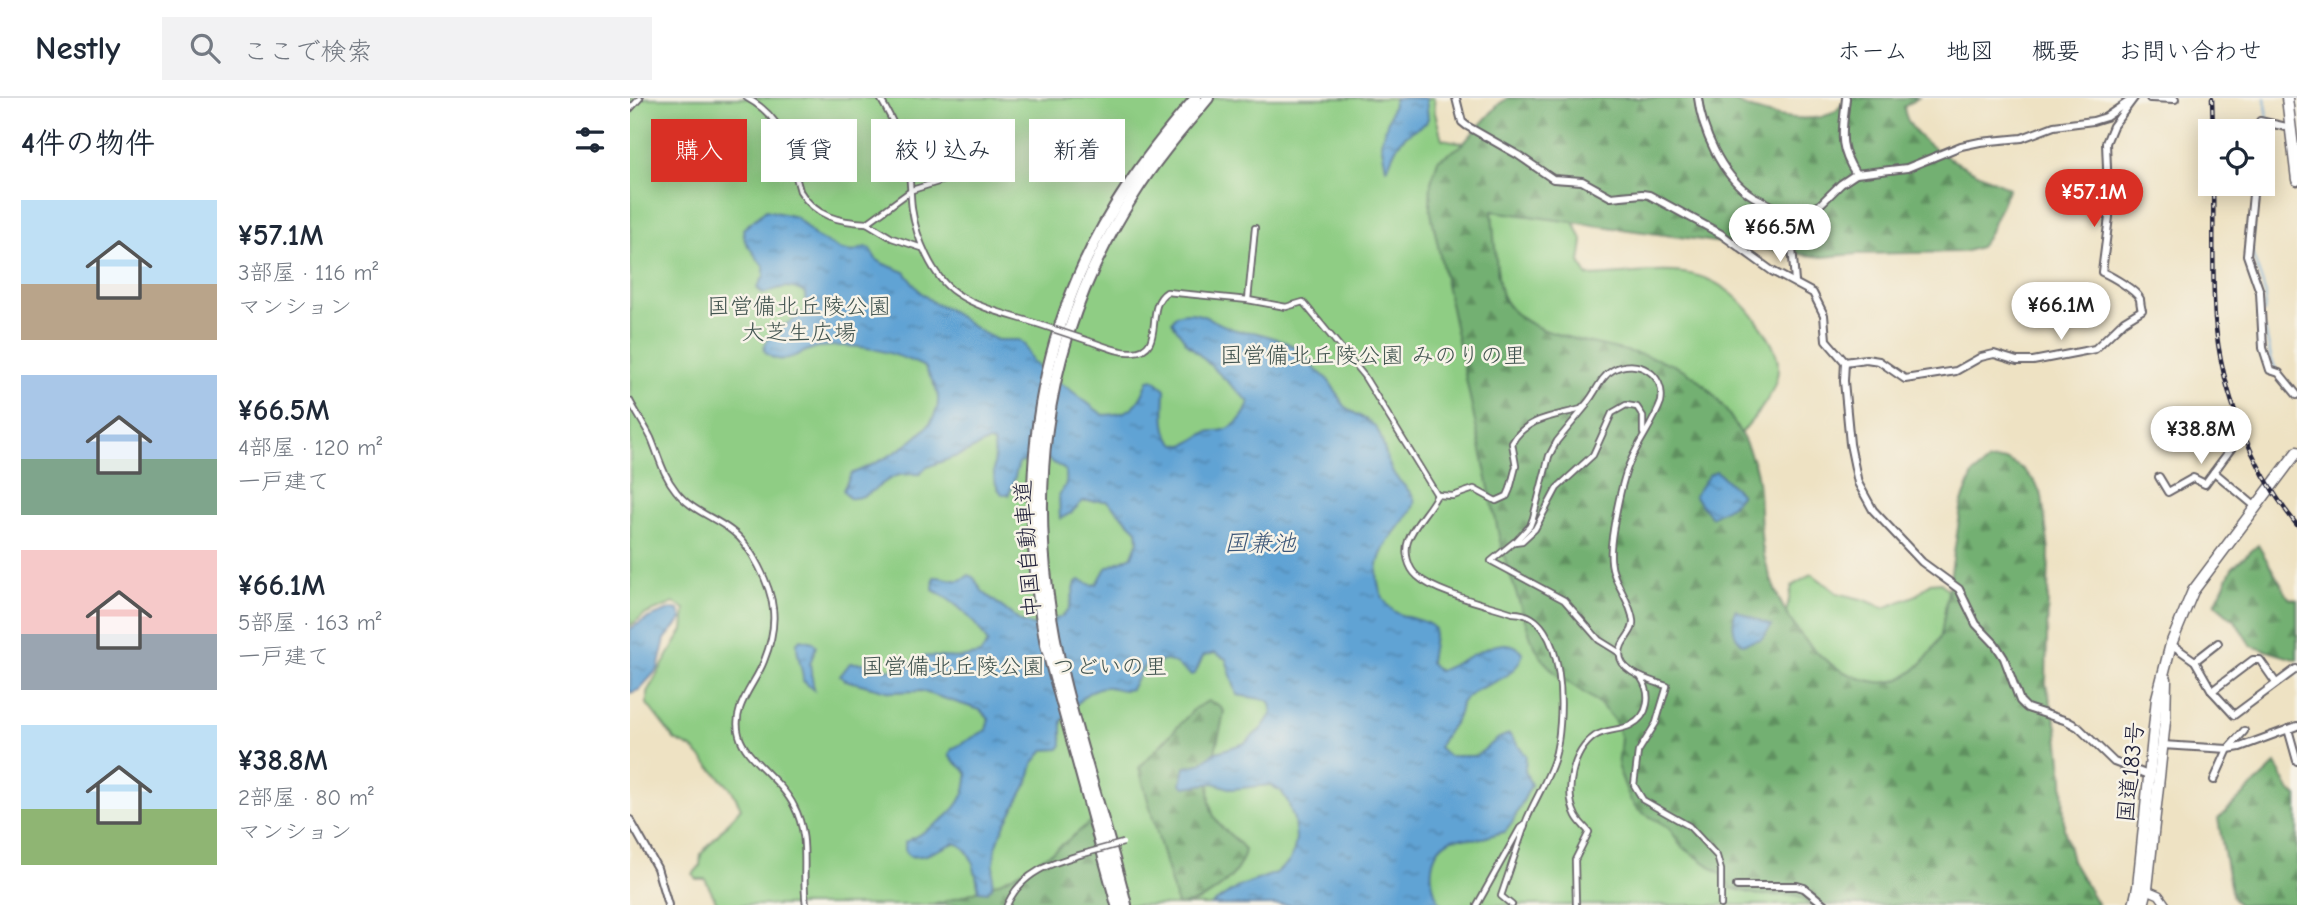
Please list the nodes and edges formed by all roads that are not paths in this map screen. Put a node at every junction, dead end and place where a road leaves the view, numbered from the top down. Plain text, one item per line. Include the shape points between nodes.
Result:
1 (640, 98) edge
2 (747, 98) edge
3 (880, 98) edge
4 (1196, 98) edge
5 (1208, 98) edge
6 (1456, 98) edge
7 (1699, 98) edge
8 (1846, 98) edge
9 (2134, 98) edge
10 (2150, 98) edge
11 (2287, 98) edge
12 (2175, 99) edge
13 (630, 109) edge
14 (2275, 124) edge
15 (2294, 128) edge
16 (1856, 174) junction
17 (2297, 180) edge
18 (937, 182) edge
19 (912, 190) junction
20 (2253, 196) edge
21 (867, 223) junction
22 (1255, 228) dead end
23 (1789, 235) junction
24 (923, 248) junction
25 (1796, 282) junction
26 (1248, 300) junction
27 (1845, 362) junction
28 (1053, 368) junction
29 (2297, 395) edge
30 (630, 401) edge
31 (1586, 405) junction
32 (1643, 434) junction
33 (2233, 446) dead end
34 (2297, 452) edge
35 (2214, 472) junction
36 (2159, 477) dead end
37 (1437, 495) junction
38 (2256, 507) junction
39 (1514, 542) junction
40 (2218, 643) dead end
41 (2171, 644) junction
42 (1620, 653) junction
43 (2195, 661) junction
44 (2296, 669) edge
45 (1641, 678) junction
46 (2276, 683) junction
47 (2212, 691) junction
48 (1069, 715) junction
49 (2297, 726) edge
50 (2288, 729) junction
51 (2244, 731) dead end
52 (2162, 745) junction
53 (2228, 749) junction
54 (2297, 761) edge
55 (2154, 776) junction
56 (2214, 780) dead end
57 (630, 820) edge
58 (1525, 824) junction
59 (1123, 843) dead end
60 (1737, 887) dead end
61 (2143, 888) junction
62 (668, 905) edge
63 (806, 905) edge
64 (1007, 905) edge
65 (1117, 905) edge
66 (1126, 905) edge
67 (1477, 905) edge
68 (1512, 905) edge
69 (1576, 905) edge
70 (1721, 905) edge
71 (1825, 905) edge
72 (2134, 905) edge
73 (2143, 905) edge
74 (2166, 905) edge

1 - 13 street
2 - 21 street via 769,113 785,135 804,199 834,220
3 - 19 street via 901,138
4 - 28 highway, 中国自動車道 via 1147,158 1108,217 1077,282
5 - 28 highway, 中国自動車道 via 1118,220
6 - 25 street via 1462,122 1544,175 1582,181 1611,197 1642,194 1660,200
7 - 23 street via 1718,158 1749,194 1776,208
8 - 16 street via 1842,141
9 - 16 street via 2092,121 2054,126 2022,138 1961,146 1907,168
9 - 27 street via 2106,143 2109,217 2102,272 2135,292 2141,310 2095,349 2032,361 1994,354 1956,371 1905,379 1879,361
10 - 12 street
11 - 15 highway
14 - 15 street
15 - 17 highway
16 - 23 street
18 - 19 street
19 - 21 street
19 - 24 street via 912,209
20 - 29 street via 2247,255 2260,292 2263,348 2270,370 2279,373
21 - 24 street via 892,238
22 - 26 street
23 - 25 street
24 - 26 street, bridge via 944,284 958,295 1126,352 1144,348 1154,336 1154,308 1167,292
25 - 27 street via 1816,297 1824,315 1826,340
26 - 37 street via 1286,307 1303,302 1364,376
27 - 55 street via 1846,413 1858,483 1873,510 1922,562 1959,589 1976,624 2004,658 2027,708 2067,721 2114,762
28 - 48 highway, 中国自動車道 via 1036,433 1032,535
30 - 63 street via 673,488 691,506 734,532 769,592 773,622 769,648 740,707 737,724 745,749 781,786 799,815 806,849
31 - 32 street via 1609,372 1627,365 1644,368 1657,381 1662,398
31 - 37 street via 1544,418 1516,436 1511,447 1516,466 1503,499 1496,501 1474,489 1453,496
31 - 39 street via 1549,456 1534,518
32 - 39 street via 1644,420 1637,407 1626,405 1615,411 1593,455 1557,488 1535,529
32 - 42 street via 1626,471 1611,549 1613,572 1633,624
33 - 35 street
34 - 38 highway, 国道183号
35 - 36 street via 2205,484 2193,478 2168,492
35 - 38 street
37 - 58 street via 1408,541 1412,571 1441,589 1530,618 1545,630 1557,658 1557,748
38 - 41 highway, 国道183号 via 2193,591
39 - 42 street via 1492,561 1564,600 1595,636
40 - 43 street
41 - 43 street
41 - 52 highway, 国道183号
41 - 55 highway, 国道183号 via 2157,698
42 - 45 street via 1625,665
43 - 47 street
44 - 46 street
45 - 69 street via 1647,688 1642,716 1590,740 1573,773 1572,805 1590,832 1575,860
45 - 70 street via 1667,686 1656,723 1636,757 1636,790 1650,806 1689,826 1717,856
46 - 47 street via 2234,715
46 - 47 street via 2260,660 2253,660
48 - 65 highway, 中国自動車道
48 - 66 highway, 中国自動車道
49 - 50 street
50 - 53 street
50 - 54 street
51 - 53 street
52 - 53 street
52 - 55 highway, 国道183号
53 - 56 street
55 - 61 highway, 国道183号
57 - 62 street via 657,868
58 - 67 street
58 - 68 street via 1501,896
59 - 64 street, bridge via 1030,874
60 - 71 street via 1797,886
61 - 72 highway, 国道183号
61 - 73 highway, 国道183号
61 - 74 street via 2159,895

